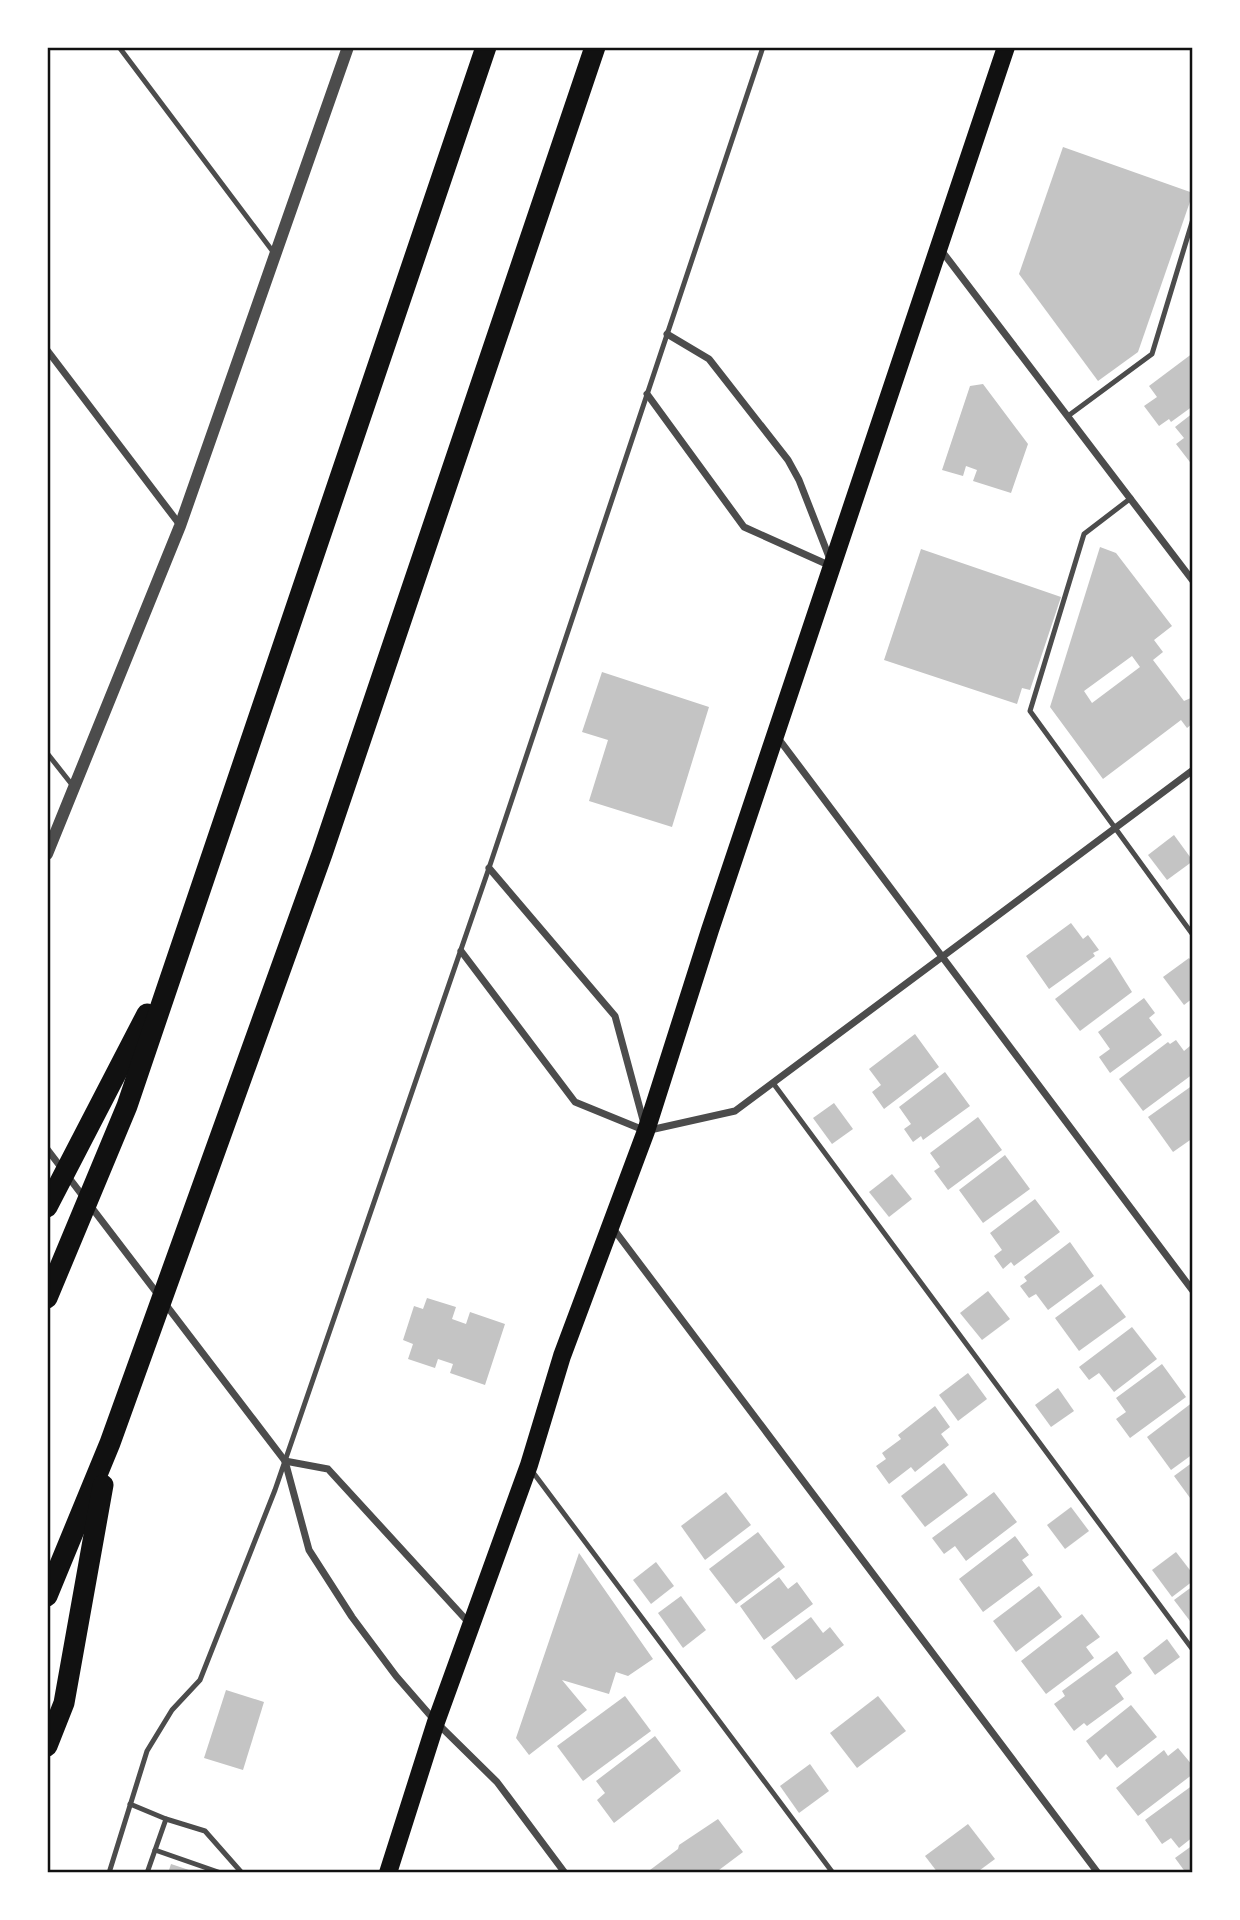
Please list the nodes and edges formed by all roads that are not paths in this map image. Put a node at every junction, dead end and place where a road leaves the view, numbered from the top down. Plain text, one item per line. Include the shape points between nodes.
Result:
1 (119, 47) edge
2 (348, 47) edge
3 (486, 47) edge
4 (595, 47) edge
5 (763, 47) edge
6 (1006, 47) edge
7 (1193, 219) edge
8 (939, 248) junction
9 (274, 253) junction
10 (667, 334) junction
11 (47, 351) edge
12 (647, 394) junction
13 (1068, 416) junction
14 (1131, 498) junction
15 (180, 526) junction
16 (833, 567) junction
17 (1193, 581) edge
18 (776, 734) junction
19 (47, 753) edge
20 (1193, 770) edge
21 (75, 788) junction
22 (1114, 829) junction
23 (47, 854) edge
24 (489, 868) junction
25 (1193, 935) edge
26 (461, 951) junction
27 (176, 956) junction
28 (942, 957) junction
29 (773, 1083) junction
30 (646, 1131) junction
31 (47, 1149) edge
32 (47, 1207) edge
33 (611, 1224) junction
34 (1193, 1291) edge
35 (47, 1298) edge
36 (110, 1443) junction
37 (285, 1461) junction
38 (528, 1465) junction
39 (47, 1596) edge
40 (471, 1624) junction
41 (1193, 1650) edge
42 (436, 1722) junction
43 (47, 1746) edge
44 (131, 1804) junction
45 (166, 1818) junction
46 (155, 1850) junction
47 (109, 1873) edge
48 (147, 1873) edge
49 (222, 1873) edge
50 (242, 1873) edge
51 (388, 1873) edge
52 (565, 1873) edge
53 (833, 1873) edge
54 (1098, 1873) edge

1 - 9 lane
2 - 9 street
3 - 27 highway
4 - 36 highway via 321,855
5 - 10 lane
6 - 8 main road
7 - 13 lane via 1152,354
8 - 13 street
8 - 16 main road
9 - 15 street
10 - 12 lane
10 - 16 street via 709,359 788,460
11 - 15 street
12 - 16 street via 744,527
12 - 24 lane
13 - 14 street
14 - 17 street
14 - 22 lane via 1084,534 1030,712
15 - 21 street
16 - 18 main road
18 - 28 street
18 - 30 main road
19 - 21 lane
20 - 22 street
21 - 23 street
22 - 25 lane
22 - 28 street
24 - 26 lane
24 - 30 street via 615,1016
26 - 30 street via 575,1102
26 - 37 lane
27 - 32 highway
27 - 35 highway via 127,1106
28 - 29 street
28 - 34 street
29 - 30 street via 735,1111
29 - 41 lane
30 - 33 main road
31 - 37 street
33 - 38 main road
33 - 54 street
36 - 39 highway
36 - 43 highway via 64,1703
37 - 40 street via 328,1469
37 - 42 street via 309,1549 352,1617
37 - 44 lane via 200,1680 172,1710 147,1751
38 - 40 main road
38 - 53 lane
40 - 42 main road
42 - 51 main road
42 - 52 street via 498,1782
44 - 45 lane
44 - 47 lane
45 - 46 lane
45 - 50 lane via 205,1831
46 - 48 lane
46 - 49 lane

